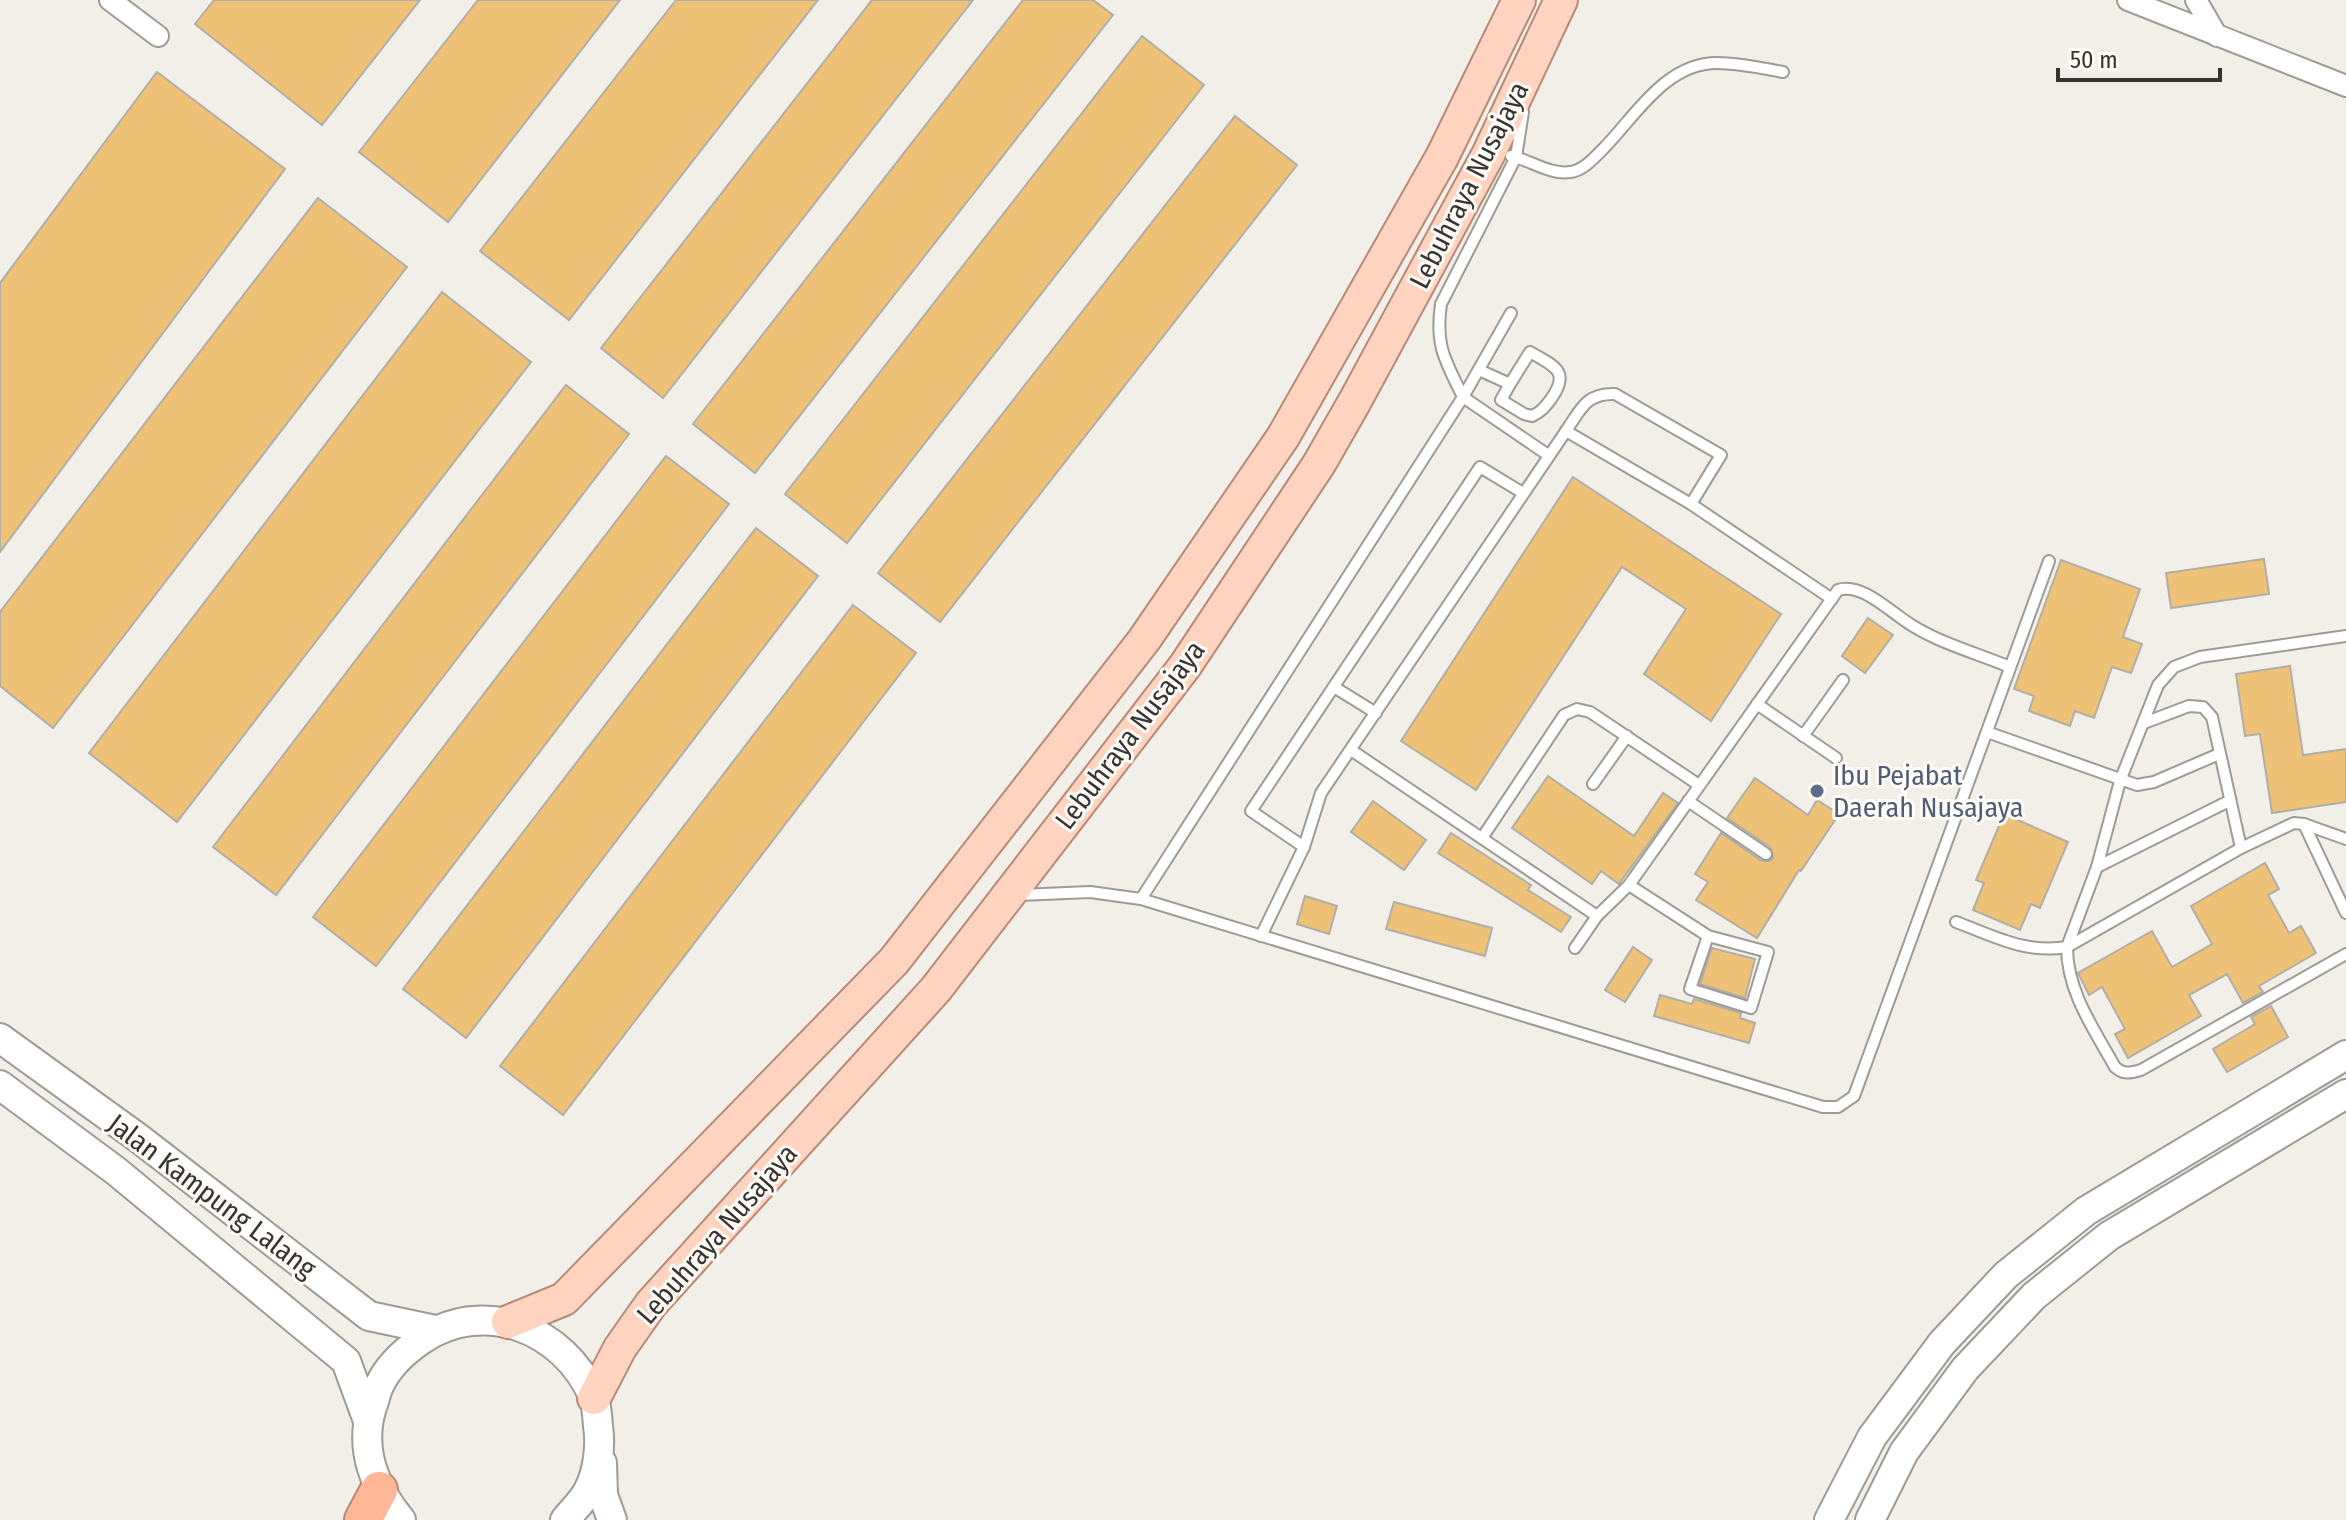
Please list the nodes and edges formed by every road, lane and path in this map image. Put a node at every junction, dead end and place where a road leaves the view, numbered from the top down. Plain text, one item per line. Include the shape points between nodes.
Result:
1 (110, 0) edge
2 (1519, 0) edge
3 (1561, 0) edge
4 (2196, 0) edge
5 (2139, 2) edge
6 (158, 36) dead end
7 (2217, 36) junction
8 (1783, 72) dead end
9 (2346, 86) edge
10 (1502, 155) junction
11 (1511, 313) dead end
12 (1479, 370) junction
13 (1510, 384) junction
14 (1463, 397) junction
15 (1566, 431) junction
16 (1548, 455) junction
17 (1523, 493) junction
18 (1691, 504) junction
19 (2049, 561) dead end
20 (1832, 599) junction
21 (2346, 636) edge
22 (2010, 667) junction
23 (1843, 680) dead end
24 (1334, 687) junction
25 (1757, 704) junction
26 (1376, 713) junction
27 (2144, 723) junction
28 (1987, 732) junction
29 (1627, 736) junction
30 (1803, 736) junction
31 (1351, 750) junction
32 (2219, 754) junction
33 (1836, 758) dead end
34 (2120, 781) junction
35 (1593, 784) dead end
36 (1699, 785) junction
37 (1688, 801) junction
38 (2229, 801) junction
39 (2304, 824) junction
40 (1482, 838) junction
41 (2346, 839) edge
42 (1304, 847) junction
43 (2241, 848) junction
44 (1766, 854) dead end
45 (2097, 867) junction
46 (1629, 885) junction
47 (1008, 895) junction
48 (1141, 899) junction
49 (2346, 913) edge
50 (1597, 916) junction
51 (1956, 922) dead end
52 (1261, 936) junction
53 (1708, 936) junction
54 (2067, 947) junction
55 (1575, 948) dead end
56 (2346, 954) edge
57 (0, 1038) edge
58 (2346, 1055) edge
59 (0, 1085) edge
60 (2346, 1094) edge
61 (508, 1322) junction
62 (435, 1330) junction
63 (594, 1398) junction
64 (368, 1421) junction
65 (601, 1446) junction
66 (371, 1505) edge
67 (401, 1520) edge
68 (565, 1520) edge
69 (612, 1520) edge
70 (1829, 1520) edge
71 (1870, 1520) edge

1 - 6 street
2 - 61 main road, Lebuhraya Nusajaya via 1442,157 1283,437 1144,640 894,961 564,1299
3 - 10 main road, Lebuhraya Nusajaya via 1529,70
4 - 7 street
5 - 7 street
7 - 9 street
8 - 10 lane via 1714,62 1690,67 1663,82 1589,163 1570,172
10 - 14 lane via 1441,304 1441,350
10 - 47 main road, Lebuhraya Nusajaya via 1319,464 1185,666
11 - 12 lane
12 - 13 lane
12 - 14 lane
13 - 13 lane via 1501,400 1532,416 1543,409 1561,379 1552,365 1530,352
14 - 16 lane
14 - 48 lane
15 - 16 lane
15 - 18 lane
15 - 18 lane via 1587,401 1600,393 1615,394 1721,455
16 - 17 lane
17 - 24 lane via 1480,467
17 - 26 lane
18 - 20 lane
19 - 22 lane
20 - 22 lane via 1848,587 1859,591 1916,628
20 - 25 lane
21 - 27 lane via 2200,657 2174,667 2158,685
22 - 28 lane
23 - 30 lane
24 - 26 lane
24 - 42 lane via 1251,811
25 - 30 lane
25 - 36 lane
26 - 31 lane
27 - 32 lane via 2189,706 2203,707 2212,717
27 - 34 lane
28 - 34 lane
28 - 52 lane via 1854,1096 1838,1107 1823,1107
29 - 35 lane
29 - 36 lane
29 - 40 lane via 1590,712 1577,709 1564,715
30 - 33 lane
31 - 40 lane
31 - 42 lane via 1321,793
32 - 34 lane via 2154,782
32 - 38 lane
34 - 45 lane
36 - 37 lane
37 - 44 lane
37 - 46 lane
38 - 43 lane
38 - 45 lane
39 - 41 lane
39 - 43 lane via 2294,823
39 - 49 lane
40 - 50 lane
42 - 52 lane
43 - 54 lane
45 - 54 lane
46 - 50 lane
46 - 53 lane
47 - 48 lane via 1090,892
47 - 63 main road, Lebuhraya Nusajaya via 936,989 651,1304
48 - 52 lane
50 - 55 lane
51 - 54 lane via 2027,949
53 - 53 lane via 1690,989 1751,1008 1768,952
54 - 56 lane via 2073,990 2115,1067 2128,1073
57 - 62 main road, Jalan Kampung Lalang via 369,1316
58 - 70 main road via 2086,1211 2006,1275 1942,1343 1872,1437
59 - 64 main road, Jalan Kampung Lalang via 116,1171 346,1361
60 - 71 main road via 2109,1236 2034,1296 1965,1369 1930,1416 1904,1452
61 - 62 main road via 471,1320
61 - 63 main road via 545,1337 575,1363
62 - 64 main road via 403,1352 380,1383
63 - 65 main road
64 - 66 main road
65 - 68 main road via 588,1491
65 - 69 main road via 603,1495
66 - 67 main road

